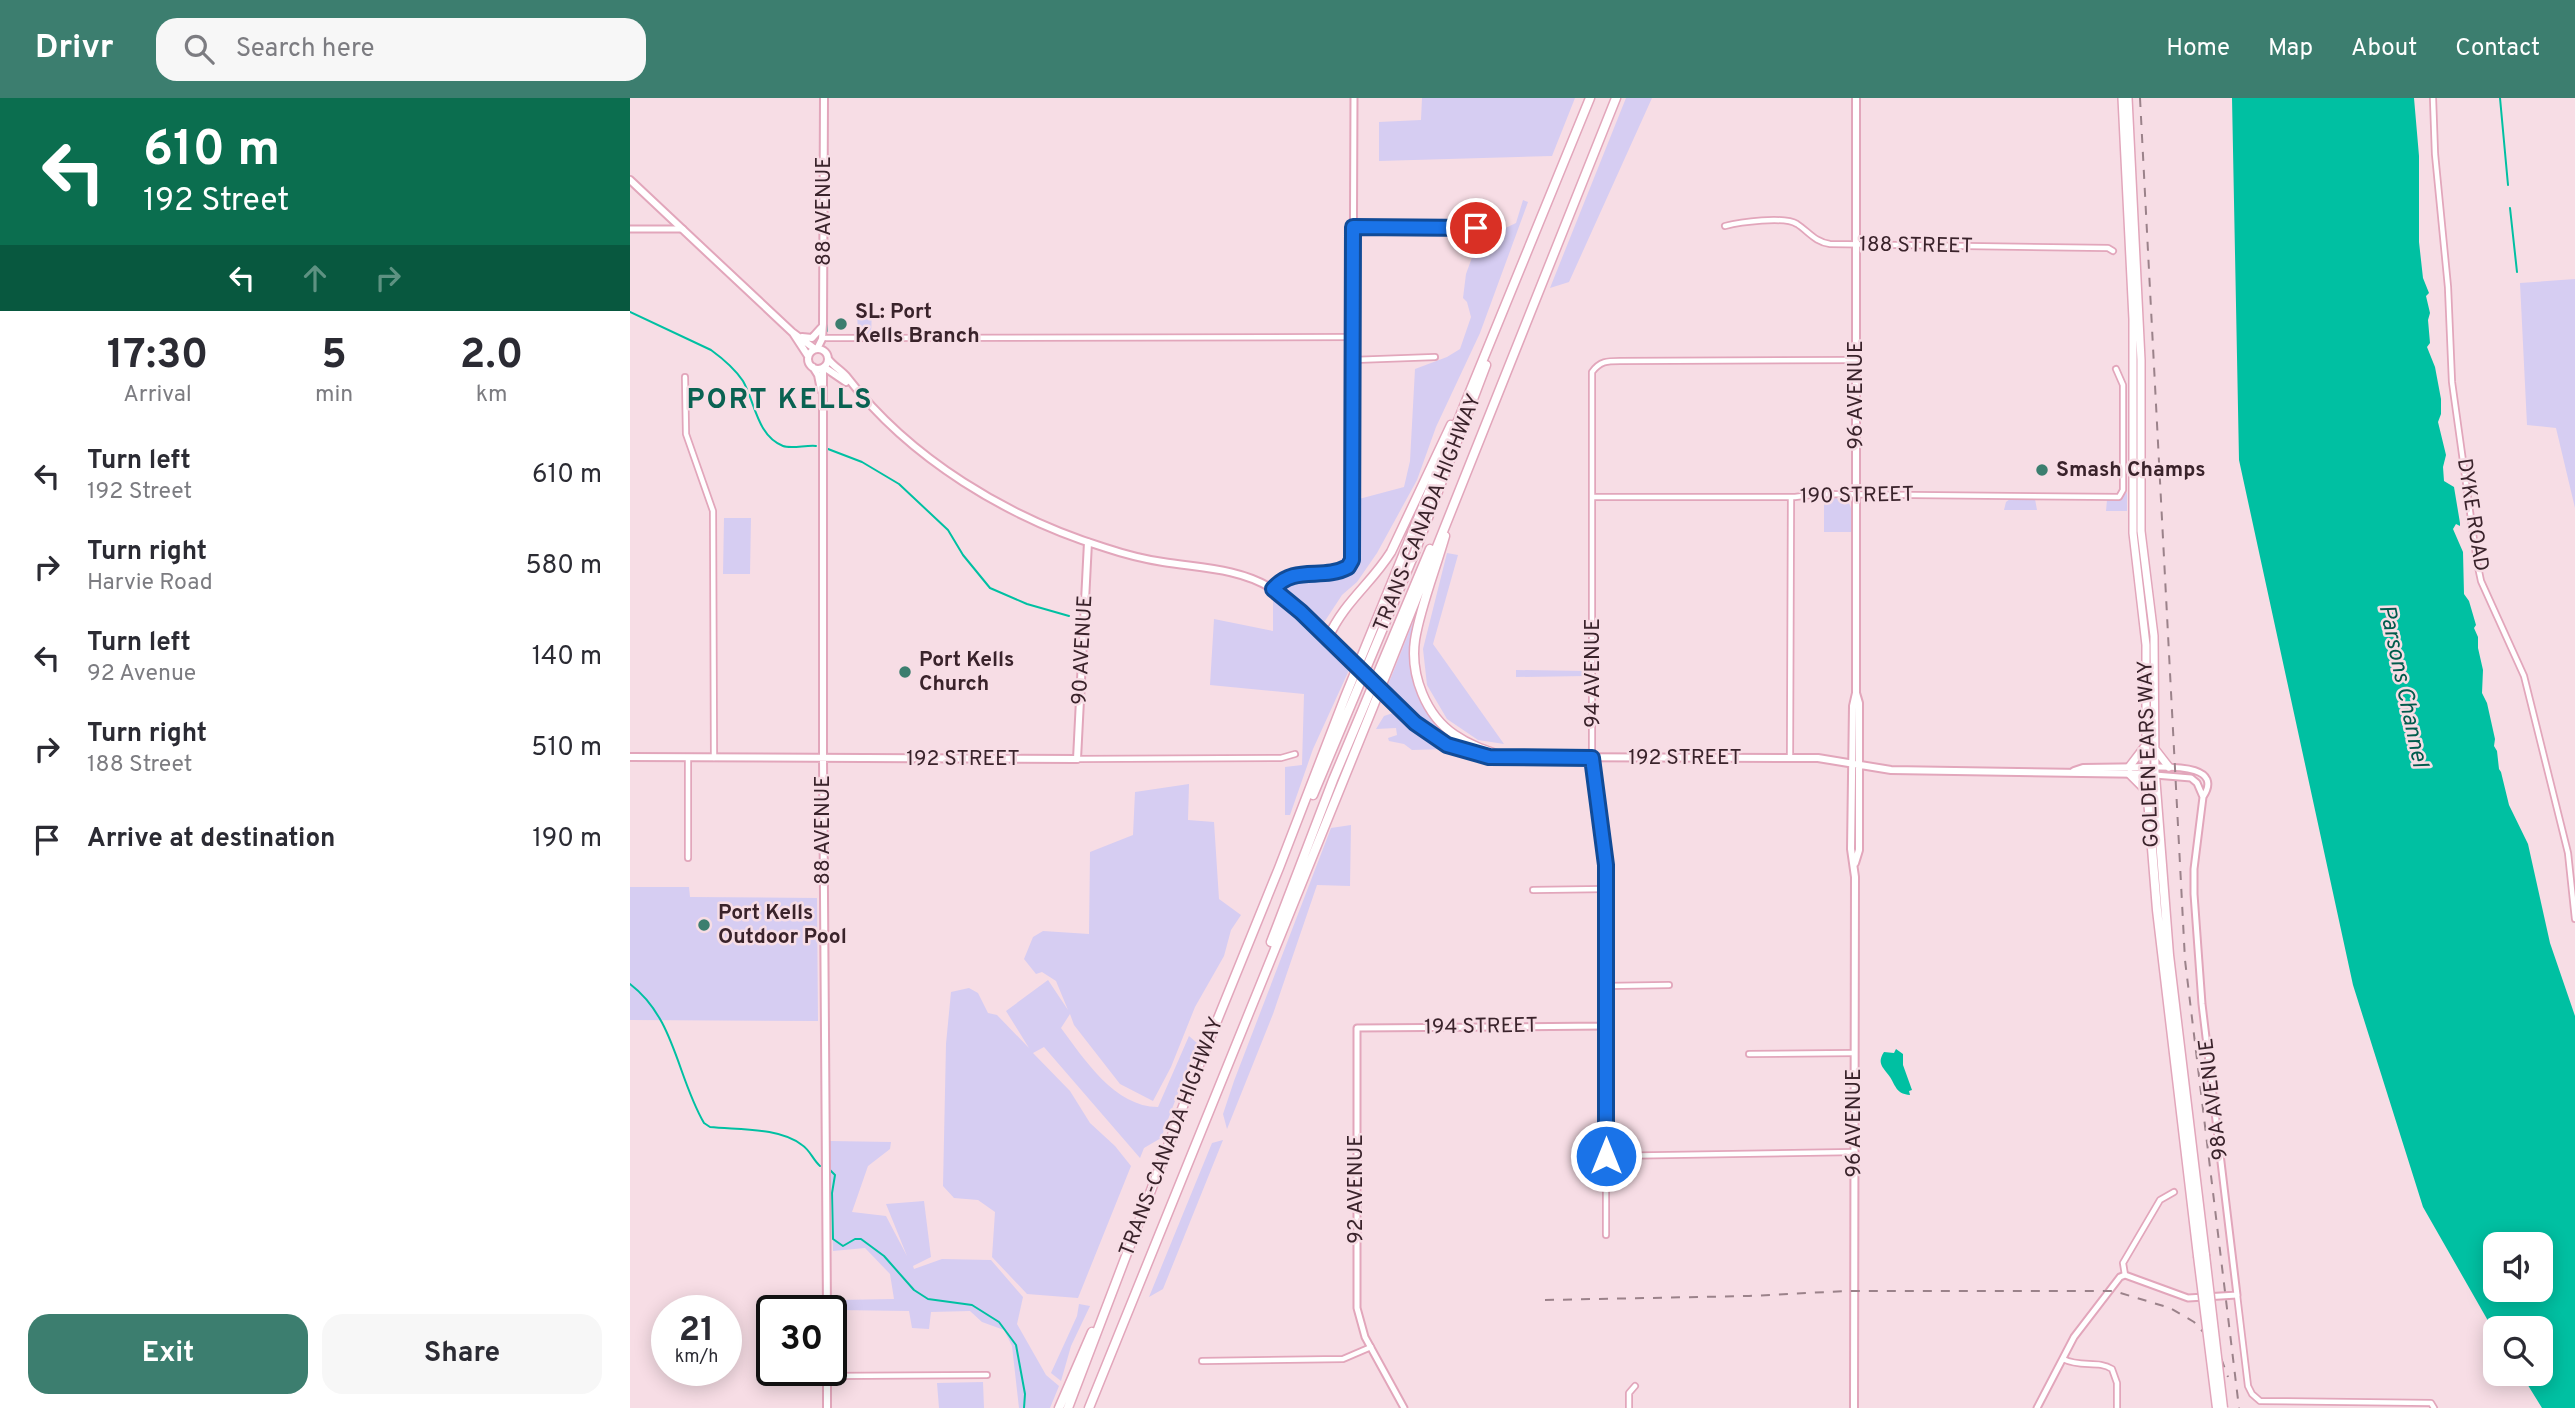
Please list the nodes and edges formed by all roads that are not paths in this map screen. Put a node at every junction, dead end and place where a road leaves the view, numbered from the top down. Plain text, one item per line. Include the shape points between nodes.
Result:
1 (824, 98) edge
2 (1354, 98) edge
3 (1590, 98) edge
4 (1616, 98) edge
5 (1856, 98) edge
6 (2122, 98) edge
7 (2128, 98) edge
8 (2433, 98) edge
9 (630, 180) edge
10 (1725, 226) dead end
11 (1353, 227) junction
12 (1476, 228) dead end
13 (630, 229) edge
14 (683, 229) junction
15 (1856, 245) junction
16 (2113, 251) dead end
17 (1520, 271) junction
18 (823, 325) junction
19 (792, 332) junction
20 (801, 337) junction
21 (1353, 337) junction
22 (826, 338) junction
23 (816, 349) junction
24 (827, 356) junction
25 (1435, 357) dead end
26 (808, 358) junction
27 (1353, 360) junction
28 (1856, 360) junction
29 (813, 367) junction
30 (824, 367) junction
31 (2116, 369) dead end
32 (838, 374) junction
33 (685, 377) dead end
34 (851, 384) junction
35 (823, 388) junction
36 (1466, 398) junction
37 (1459, 489) junction
38 (1856, 495) junction
39 (1593, 497) junction
40 (1791, 497) junction
41 (1088, 542) junction
42 (1273, 589) junction
43 (1328, 638) junction
44 (2145, 745) junction
45 (2155, 748) junction
46 (1295, 754) dead end
47 (630, 757) edge
48 (688, 758) junction
49 (714, 758) junction
50 (823, 758) junction
51 (1510, 758) junction
52 (1592, 758) junction
53 (1790, 758) junction
54 (1077, 759) junction
55 (1855, 763) junction
56 (2169, 767) junction
57 (2129, 770) junction
58 (2150, 771) junction
59 (2146, 790) junction
60 (2203, 797) junction
61 (688, 858) dead end
62 (1279, 868) junction
63 (1606, 889) junction
64 (1533, 890) dead end
65 (2575, 919) edge
66 (1669, 985) dead end
67 (1606, 986) junction
68 (1606, 1026) junction
69 (1356, 1028) joint
70 (1854, 1053) junction
71 (1749, 1054) dead end
72 (1854, 1152) junction
73 (1606, 1156) junction
74 (2174, 1192) dead end
75 (1606, 1234) dead end
76 (2202, 1256) junction
77 (2124, 1275) junction
78 (1115, 1282) junction
79 (827, 1295) edge
80 (2237, 1295) junction
81 (1371, 1347) junction
82 (2063, 1359) junction
83 (1202, 1361) dead end
84 (847, 1373) edge
85 (988, 1376) dead end
86 (827, 1386) edge
87 (1635, 1386) dead end
88 (2432, 1406) edge
89 (827, 1408) edge
90 (1059, 1408) edge
91 (1068, 1408) edge
92 (1089, 1408) edge
93 (1404, 1408) edge
94 (1629, 1408) edge
95 (1856, 1408) edge
96 (2037, 1408) edge
97 (2117, 1408) edge
98 (2217, 1408) edge
99 (2223, 1408) edge

1 - 18 main road, 88 AVENUE
2 - 11 street
3 - 17 highway, TRANS-CANADA HIGHWAY
4 - 37 highway, TRANS-CANADA HIGHWAY
5 - 15 main road, 96 AVENUE
6 - 44 main road, GOLDEN EARS WAY via 2133,319 2133,533 2146,645
7 - 45 main road, GOLDEN EARS WAY via 2141,360 2141,531 2153,624
8 - 65 street, DYKE ROAD via 2452,382 2477,562 2481,581 2524,676 2568,853
9 - 14 main road
10 - 15 street, 188 STREET via 1742,221 1790,222 1820,242
11 - 12 street
11 - 21 street
13 - 14 street
14 - 19 main road
15 - 16 street, 188 STREET
15 - 28 main road, 96 AVENUE
17 - 36 highway, TRANS-CANADA HIGHWAY
17 - 62 highway, TRANS-CANADA HIGHWAY via 1415,552
18 - 20 main road via 812,338
18 - 22 main road, 88 AVENUE
18 - 23 main road, 88 AVENUE
19 - 20 main road
19 - 26 main road
20 - 23 main road
21 - 22 street
21 - 27 street
22 - 24 main road, 88 AVENUE
23 - 24 main road
23 - 26 main road
24 - 30 main road
24 - 34 main road
25 - 27 street
26 - 29 main road
27 - 42 street via 1352,556 1348,567 1339,571 1287,576
28 - 38 main road, 96 AVENUE
28 - 39 street, 94 AVENUE via 1604,361 1592,372
29 - 30 main road
29 - 35 main road, 88 AVENUE
30 - 32 main road
30 - 35 main road, 88 AVENUE
31 - 38 street, 190 STREET via 2123,385 2121,496
32 - 34 main road
32 - 35 main road via 829,377
33 - 49 street via 686,434 713,511
34 - 41 main road, 192 STREET via 911,442 957,477 1024,515
35 - 50 main road, 88 AVENUE
36 - 43 highway via 1391,552 1344,608
36 - 62 highway, TRANS-CANADA HIGHWAY
37 - 51 highway via 1415,640 1415,667 1421,693 1453,734
37 - 92 highway, TRANS-CANADA HIGHWAY
38 - 40 street, 190 STREET
38 - 55 main road, 96 AVENUE
39 - 40 street, 190 STREET
39 - 52 street, 94 AVENUE
40 - 53 street
41 - 42 main road, 192 STREET via 1133,556 1243,575
41 - 54 main road, 90 AVENUE
42 - 43 main road, 192 STREET
43 - 51 main road, 192 STREET, bridge via 1415,723 1447,745 1475,755
44 - 57 main road
44 - 58 main road, GOLDEN EARS WAY
45 - 56 main road
45 - 58 main road, GOLDEN EARS WAY
46 - 54 street, 192 STREET via 1281,758
47 - 48 main road, 192 STREET
48 - 49 main road, 192 STREET
48 - 61 street
49 - 50 main road, 192 STREET
50 - 54 main road, 192 STREET
50 - 79 main road, 88 AVENUE
51 - 52 main road, 192 STREET
52 - 53 main road, 192 STREET
52 - 63 street, 94 AVENUE
53 - 55 main road, 192 STREET
55 - 57 main road, 192 STREET via 1891,770 2083,774
55 - 70 main road, 96 AVENUE via 1851,849 1855,865
56 - 58 street, 192 STREET
56 - 60 street, 192 STREET via 2201,774 2207,787
57 - 58 main road, 192 STREET
57 - 59 highway
58 - 59 highway, GOLDEN EARS WAY
58 - 60 street, 192 STREET via 2191,778
58 - 76 highway, GOLDEN EARS WAY
59 - 76 highway, GOLDEN EARS WAY via 2158,923
60 - 80 street, 98A AVENUE via 2194,869 2195,908
62 - 78 highway, TRANS-CANADA HIGHWAY
63 - 64 street
63 - 67 street, 94 AVENUE
66 - 67 street
67 - 68 street, 94 AVENUE
68 - 69 street, 194 STREET
68 - 73 street, 94 AVENUE
69 - 81 street, 92 AVENUE via 1356,1297
70 - 71 street
70 - 72 main road, 96 AVENUE
72 - 73 street
72 - 95 main road, 96 AVENUE
73 - 75 street, 94 AVENUE
74 - 77 street via 2160,1200 2123,1263
76 - 98 highway, GOLDEN EARS WAY, bridge
76 - 99 highway, GOLDEN EARS WAY, bridge
77 - 80 street via 2188,1298
77 - 82 street via 2116,1280
78 - 90 highway
78 - 91 highway, TRANS-CANADA HIGHWAY
80 - 88 street, 98A AVENUE via 2248,1386 2255,1397 2271,1402
81 - 83 street via 1343,1359
81 - 93 street, 92 AVENUE
82 - 96 street
82 - 97 street via 2112,1369 2118,1382
84 - 85 street
86 - 89 main road
87 - 94 street via 1629,1393

